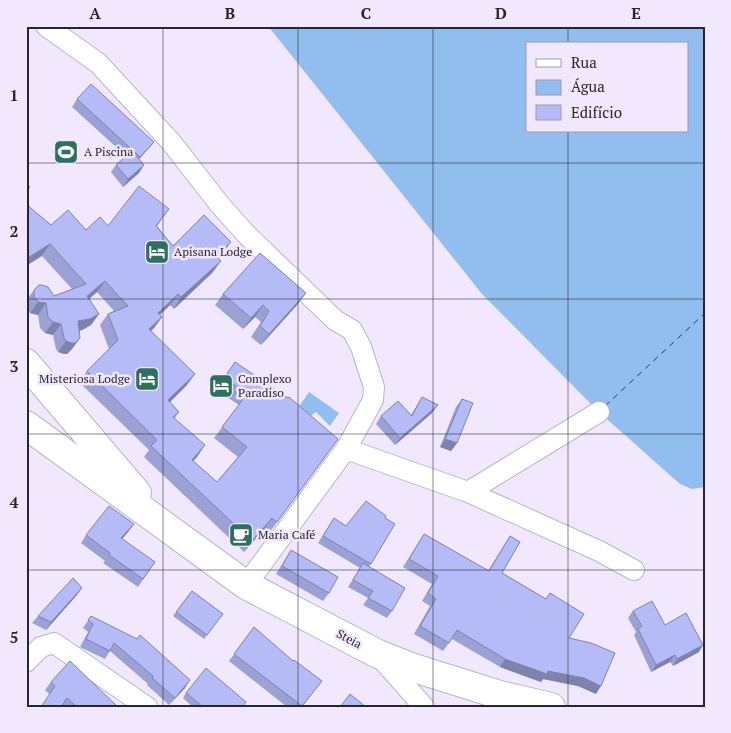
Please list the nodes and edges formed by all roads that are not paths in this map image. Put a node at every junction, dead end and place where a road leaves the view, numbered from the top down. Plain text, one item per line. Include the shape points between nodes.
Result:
1 (46, 26) edge
2 (26, 363) edge
3 (599, 412) dead end
4 (26, 425) edge
5 (346, 449) junction
6 (468, 492) junction
7 (167, 528) junction
8 (634, 570) dead end
9 (246, 585) junction
10 (378, 654) junction
11 (26, 662) edge
12 (147, 707) edge
13 (424, 707) edge
14 (551, 707) edge

1 - 5 street via 98,63 172,142 246,234 335,320 352,330 374,388 373,400
2 - 7 main road
3 - 6 street
4 - 7 main road
5 - 6 street
5 - 9 street
6 - 8 street
7 - 9 main road, Steia
9 - 10 main road, Steia
10 - 13 street
10 - 14 main road, Steia via 500,695
11 - 12 street via 41,646 54,643

